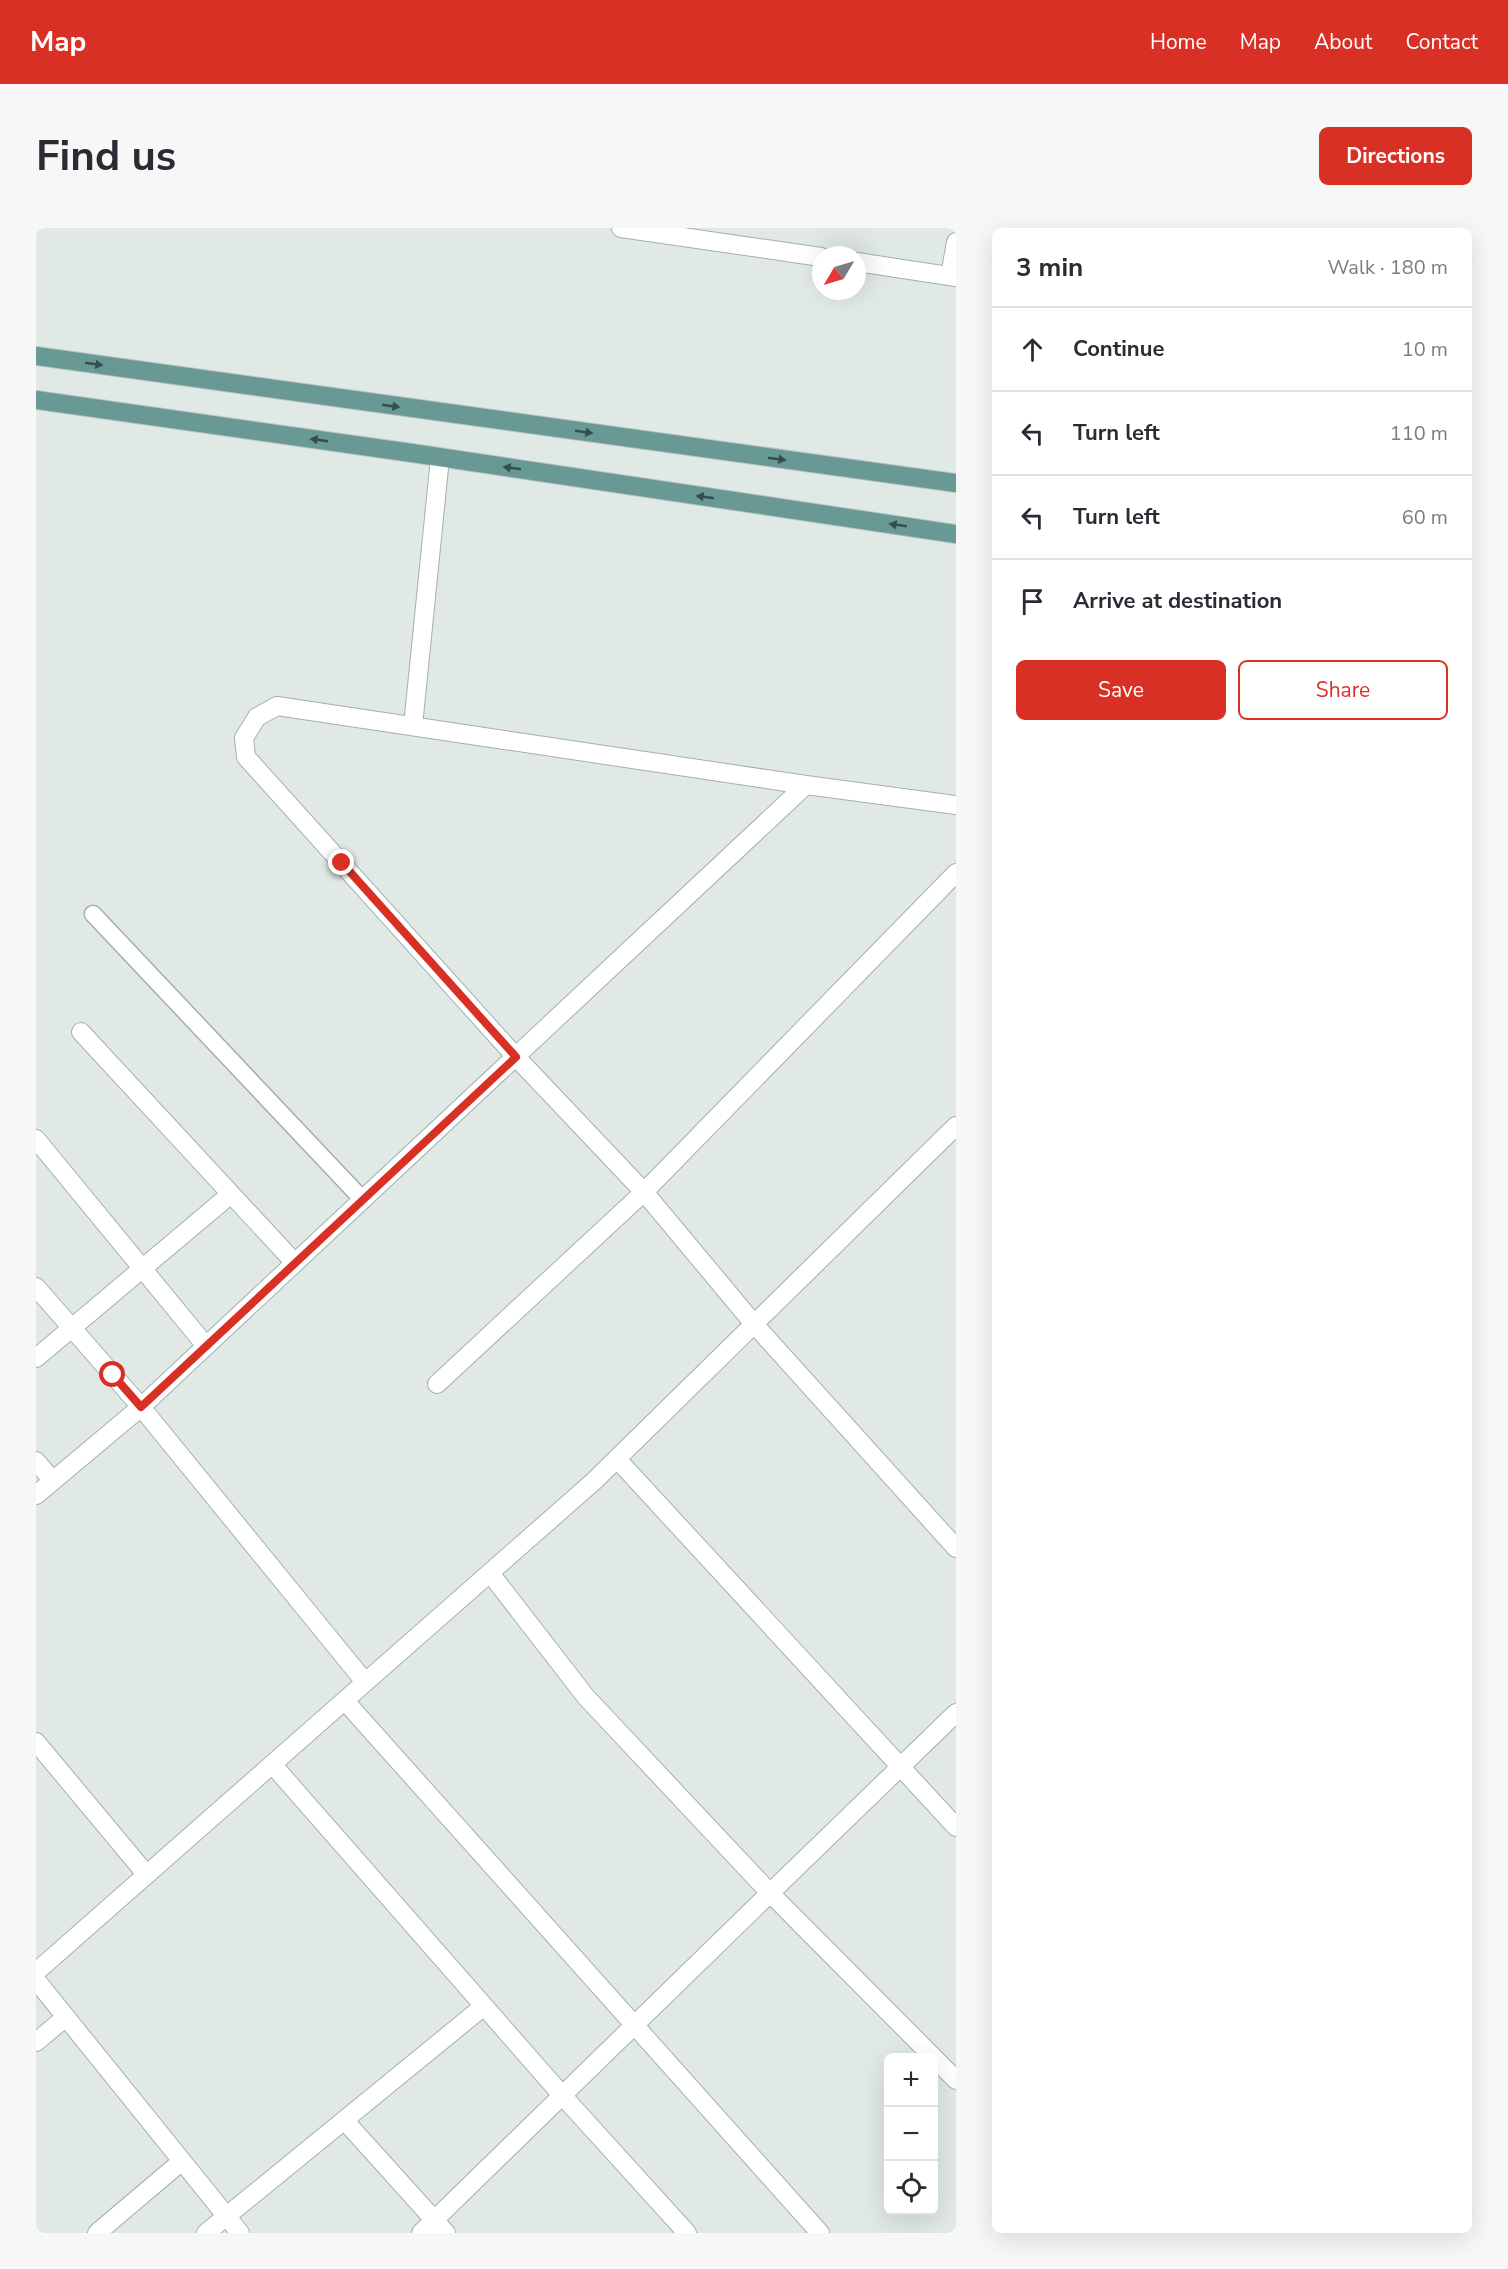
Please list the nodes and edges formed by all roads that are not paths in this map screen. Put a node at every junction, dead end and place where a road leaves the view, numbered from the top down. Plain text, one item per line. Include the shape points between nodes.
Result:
1 (621, 228) edge
2 (956, 242) edge
3 (812, 256) edge
4 (866, 263) edge
5 (953, 276) edge
6 (36, 356) edge
7 (36, 400) edge
8 (440, 458) junction
9 (956, 483) edge
10 (956, 534) edge
11 (412, 726) junction
12 (806, 785) junction
13 (956, 805) edge
14 (956, 873) edge
15 (93, 914) dead end
16 (81, 1032) dead end
17 (516, 1057) junction
18 (956, 1126) edge
19 (36, 1139) edge
20 (644, 1192) junction
21 (231, 1194) junction
22 (363, 1200) junction
23 (295, 1263) junction
24 (143, 1268) junction
25 (36, 1287) edge
26 (754, 1324) junction
27 (72, 1328) junction
28 (207, 1347) junction
29 (36, 1358) edge
30 (437, 1383) dead end
31 (141, 1407) junction
32 (617, 1459) junction
33 (36, 1461) edge
34 (53, 1481) junction
35 (36, 1495) edge
36 (956, 1548) edge
37 (490, 1573) junction
38 (365, 1682) junction
39 (345, 1701) junction
40 (956, 1713) edge
41 (36, 1742) edge
42 (272, 1764) junction
43 (900, 1767) junction
44 (956, 1827) edge
45 (146, 1874) junction
46 (770, 1893) junction
47 (36, 1972) edge
48 (36, 1980) edge
49 (484, 2006) junction
50 (66, 2017) junction
51 (633, 2025) junction
52 (36, 2042) edge
53 (956, 2080) edge
54 (561, 2094) junction
55 (345, 2121) junction
56 (182, 2161) junction
57 (227, 2217) junction
58 (440, 2226) edge
59 (97, 2233) edge
60 (206, 2233) edge
61 (240, 2233) edge
62 (421, 2233) edge
63 (687, 2233) edge
64 (820, 2233) edge

1 - 3 street
2 - 5 street
4 - 5 street
6 -> 9 main road
8 -> 7 main road
10 -> 8 main road
8 - 11 street
11 - 12 street
11 - 17 street via 277,706 256,717 244,738 246,757
12 - 13 street
12 - 17 street
14 - 20 street
15 - 22 lane
16 - 21 street
17 - 20 street
17 - 22 street
18 - 26 street
19 - 24 street
20 - 26 street
20 - 30 street
21 - 23 street
21 - 24 street
22 - 23 street
23 - 28 street
24 - 27 street
24 - 28 street
25 - 27 street
26 - 32 street
26 - 36 street
27 - 29 street
27 - 31 street
28 - 31 street
31 - 34 street
31 - 38 street
32 - 37 street
32 - 43 street
33 - 34 street
34 - 35 street
37 - 38 street
37 - 46 street via 586,1697
38 - 39 street
39 - 42 street
39 - 51 street
40 - 43 street
41 - 45 street
42 - 45 street
42 - 49 street
43 - 44 street
43 - 46 street
45 - 47 street
46 - 51 street
46 - 53 street
48 - 50 street
49 - 54 street
49 - 55 street
50 - 52 street
50 - 56 street
51 - 54 street
51 - 64 street
54 - 58 street
54 - 63 street
55 - 57 street
55 - 58 street
56 - 57 street
56 - 59 street
57 - 60 street
57 - 61 street
58 - 62 street

